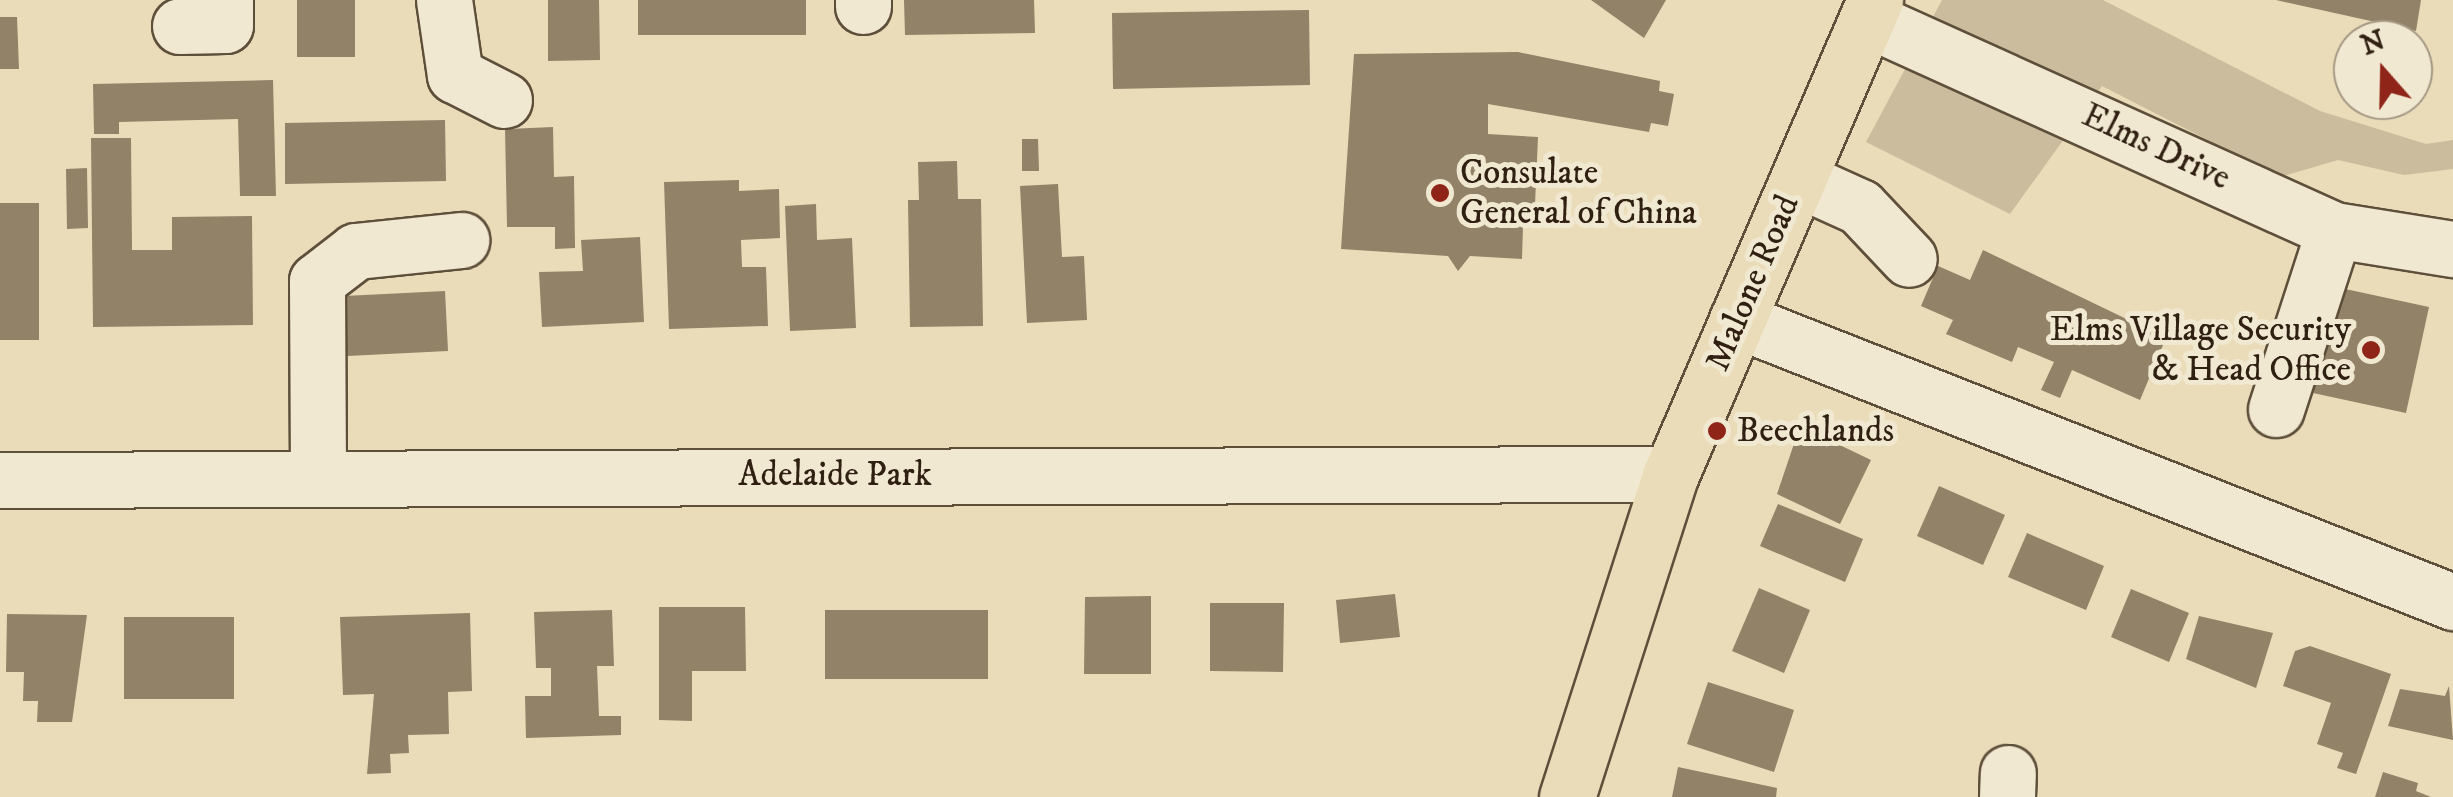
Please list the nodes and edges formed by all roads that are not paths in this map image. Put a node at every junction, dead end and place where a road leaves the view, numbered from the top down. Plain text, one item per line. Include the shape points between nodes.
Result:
1 (444, 0) edge
2 (1871, 9) edge
3 (504, 100) dead end
4 (1798, 179) junction
5 (2334, 230) junction
6 (462, 240) dead end
7 (2453, 249) edge
8 (1908, 258) dead end
9 (1737, 320) junction
10 (2276, 409) dead end
11 (1671, 474) junction
12 (318, 475) junction
13 (0, 480) edge
14 (2453, 602) edge
15 (1568, 797) edge

1 - 3 street via 456,75
2 - 4 main road, Malone Road
2 - 5 street, Elms Drive
4 - 8 street via 1860,207
4 - 9 main road, Malone Road
5 - 7 street, Elms Drive
5 - 10 street
6 - 12 street via 356,251 317,281
9 - 11 main road, Malone Road
9 - 14 street
11 - 12 street, Adelaide Park
11 - 15 main road, Malone Road
12 - 13 street, Adelaide Park

